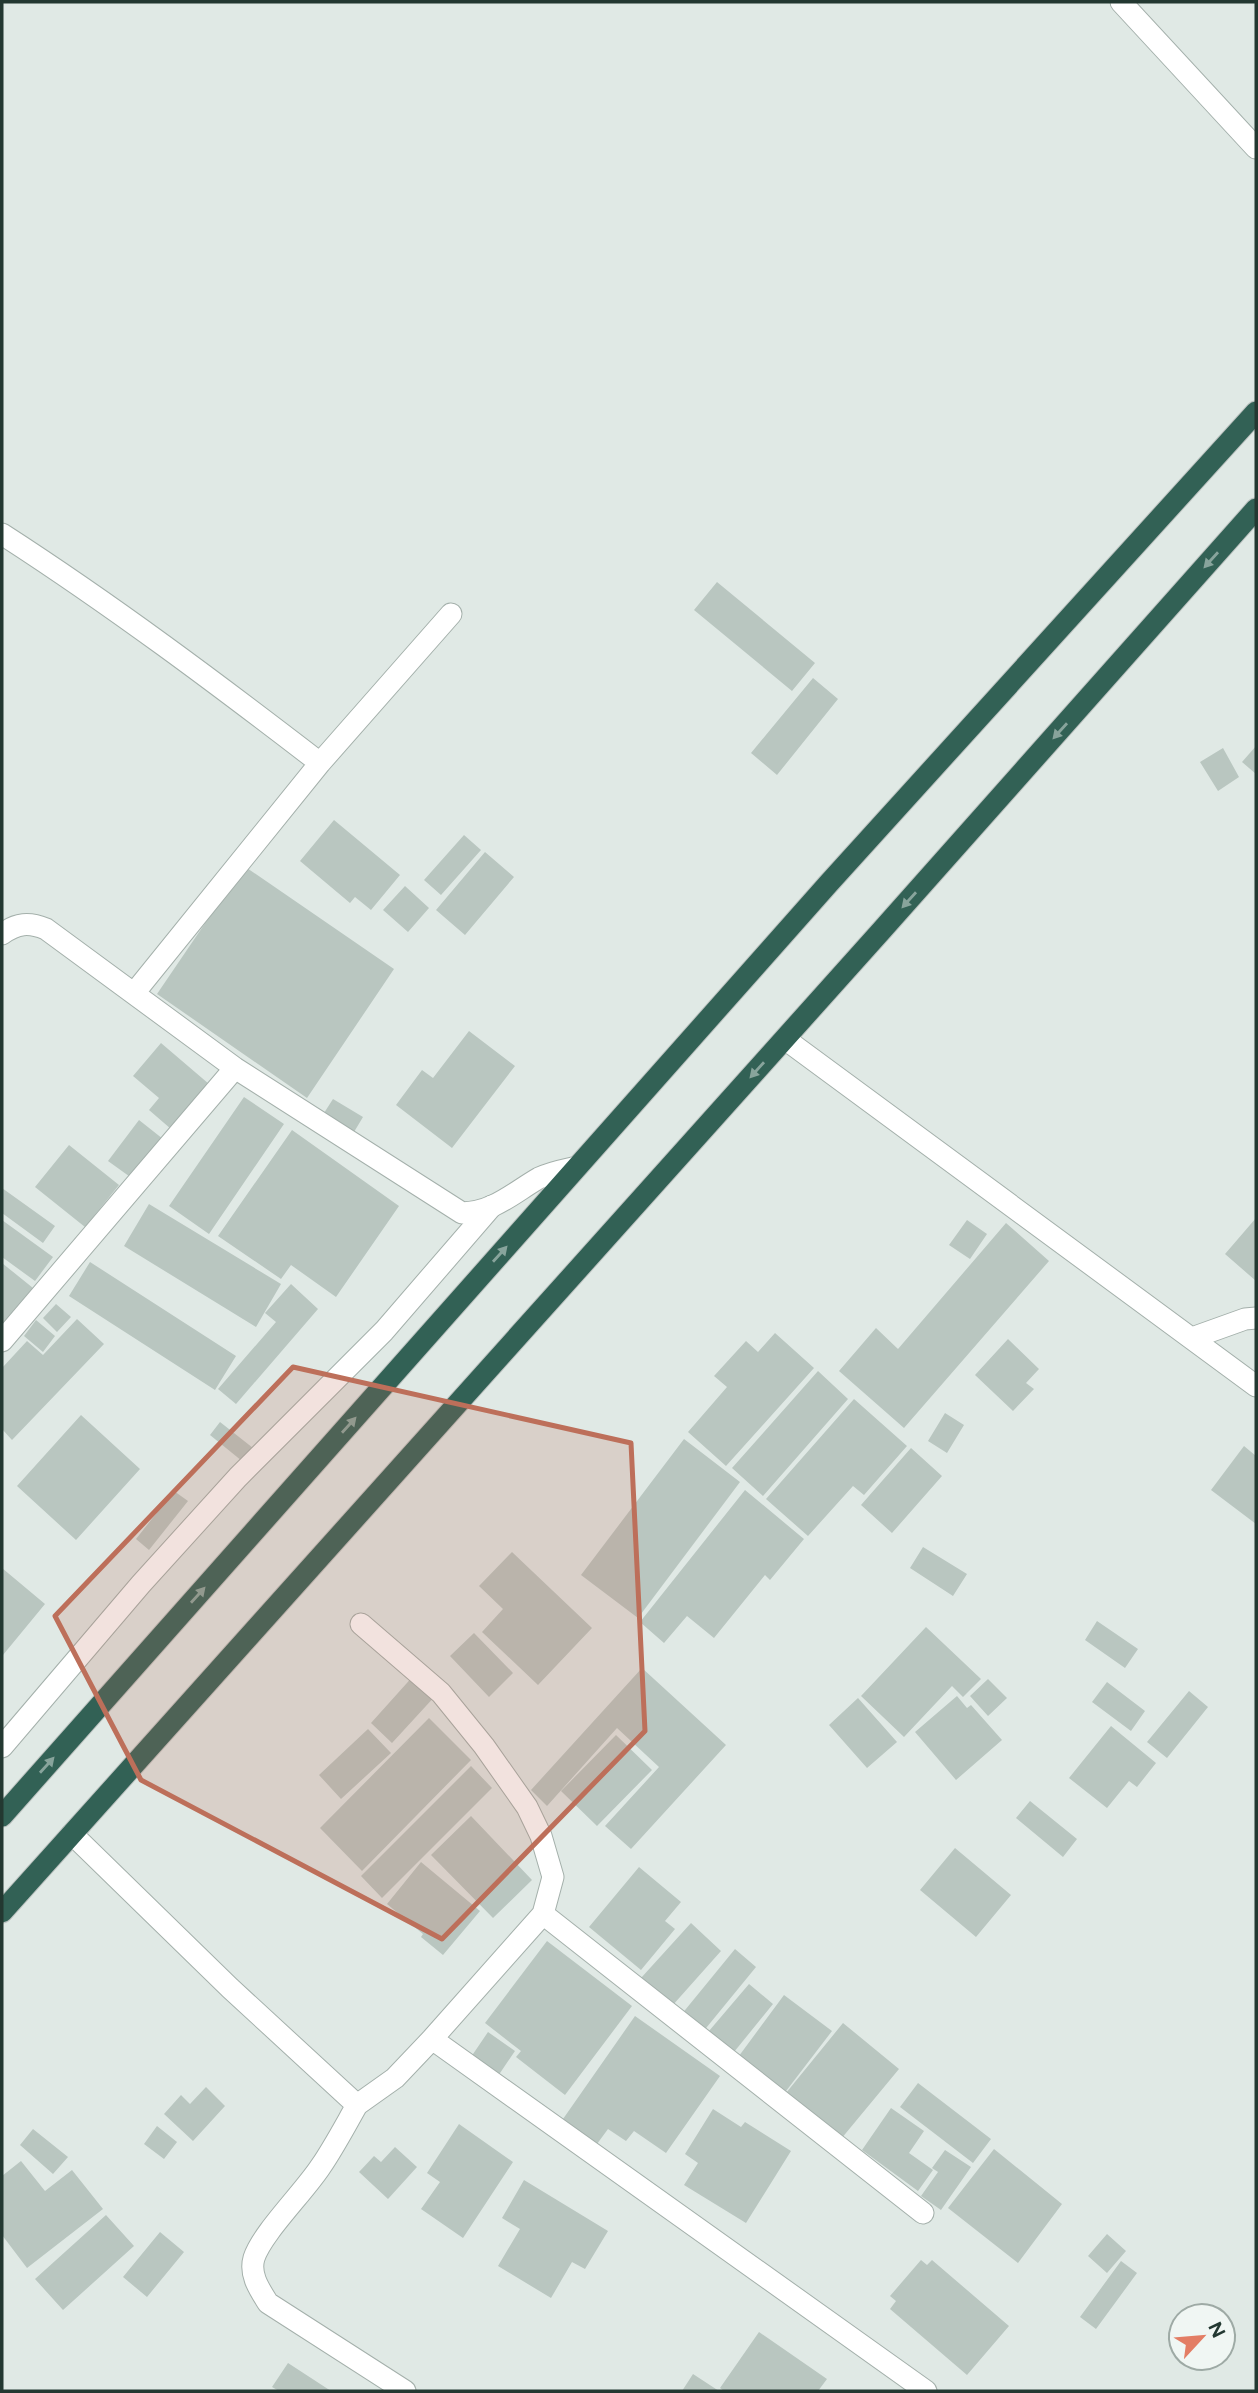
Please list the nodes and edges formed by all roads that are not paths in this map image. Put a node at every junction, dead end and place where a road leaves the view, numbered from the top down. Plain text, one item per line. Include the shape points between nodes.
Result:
1 (1121, 2) edge
2 (1256, 148) edge
3 (1256, 412) edge
4 (1256, 509) edge
5 (2, 534) edge
6 (451, 614) dead end
7 (320, 763) junction
8 (2, 934) edge
9 (135, 992) junction
10 (785, 1039) junction
11 (235, 1068) junction
12 (577, 1167) junction
13 (492, 1206) junction
14 (1256, 1318) edge
15 (1192, 1339) junction
16 (2, 1341) edge
17 (1256, 1385) edge
18 (361, 1623) dead end
19 (2, 1747) edge
20 (2, 1816) edge
21 (72, 1834) junction
22 (2, 1912) edge
23 (543, 1913) junction
24 (432, 2039) junction
25 (357, 2105) junction
26 (923, 2213) dead end
27 (405, 2391) edge
28 (926, 2391) edge

1 - 2 street
3 - 12 highway
4 -> 10 highway
5 - 7 street via 74,580
6 - 7 street
7 - 9 street
8 - 9 street via 23,924 46,929
9 - 11 street
10 - 15 street
10 -> 21 highway
11 - 13 street via 462,1213
11 - 16 street
12 - 13 street via 540,1178
20 -> 12 highway
13 - 19 street via 384,1331 238,1477 141,1584
14 - 15 street
15 - 17 street
18 - 23 street via 440,1693 527,1807 553,1877
21 - 22 highway
21 - 25 street
23 - 24 street
23 - 26 street
24 - 25 street via 395,2078
24 - 28 street
25 - 27 street via 321,2166 264,2241 254,2259 254,2274 268,2303

